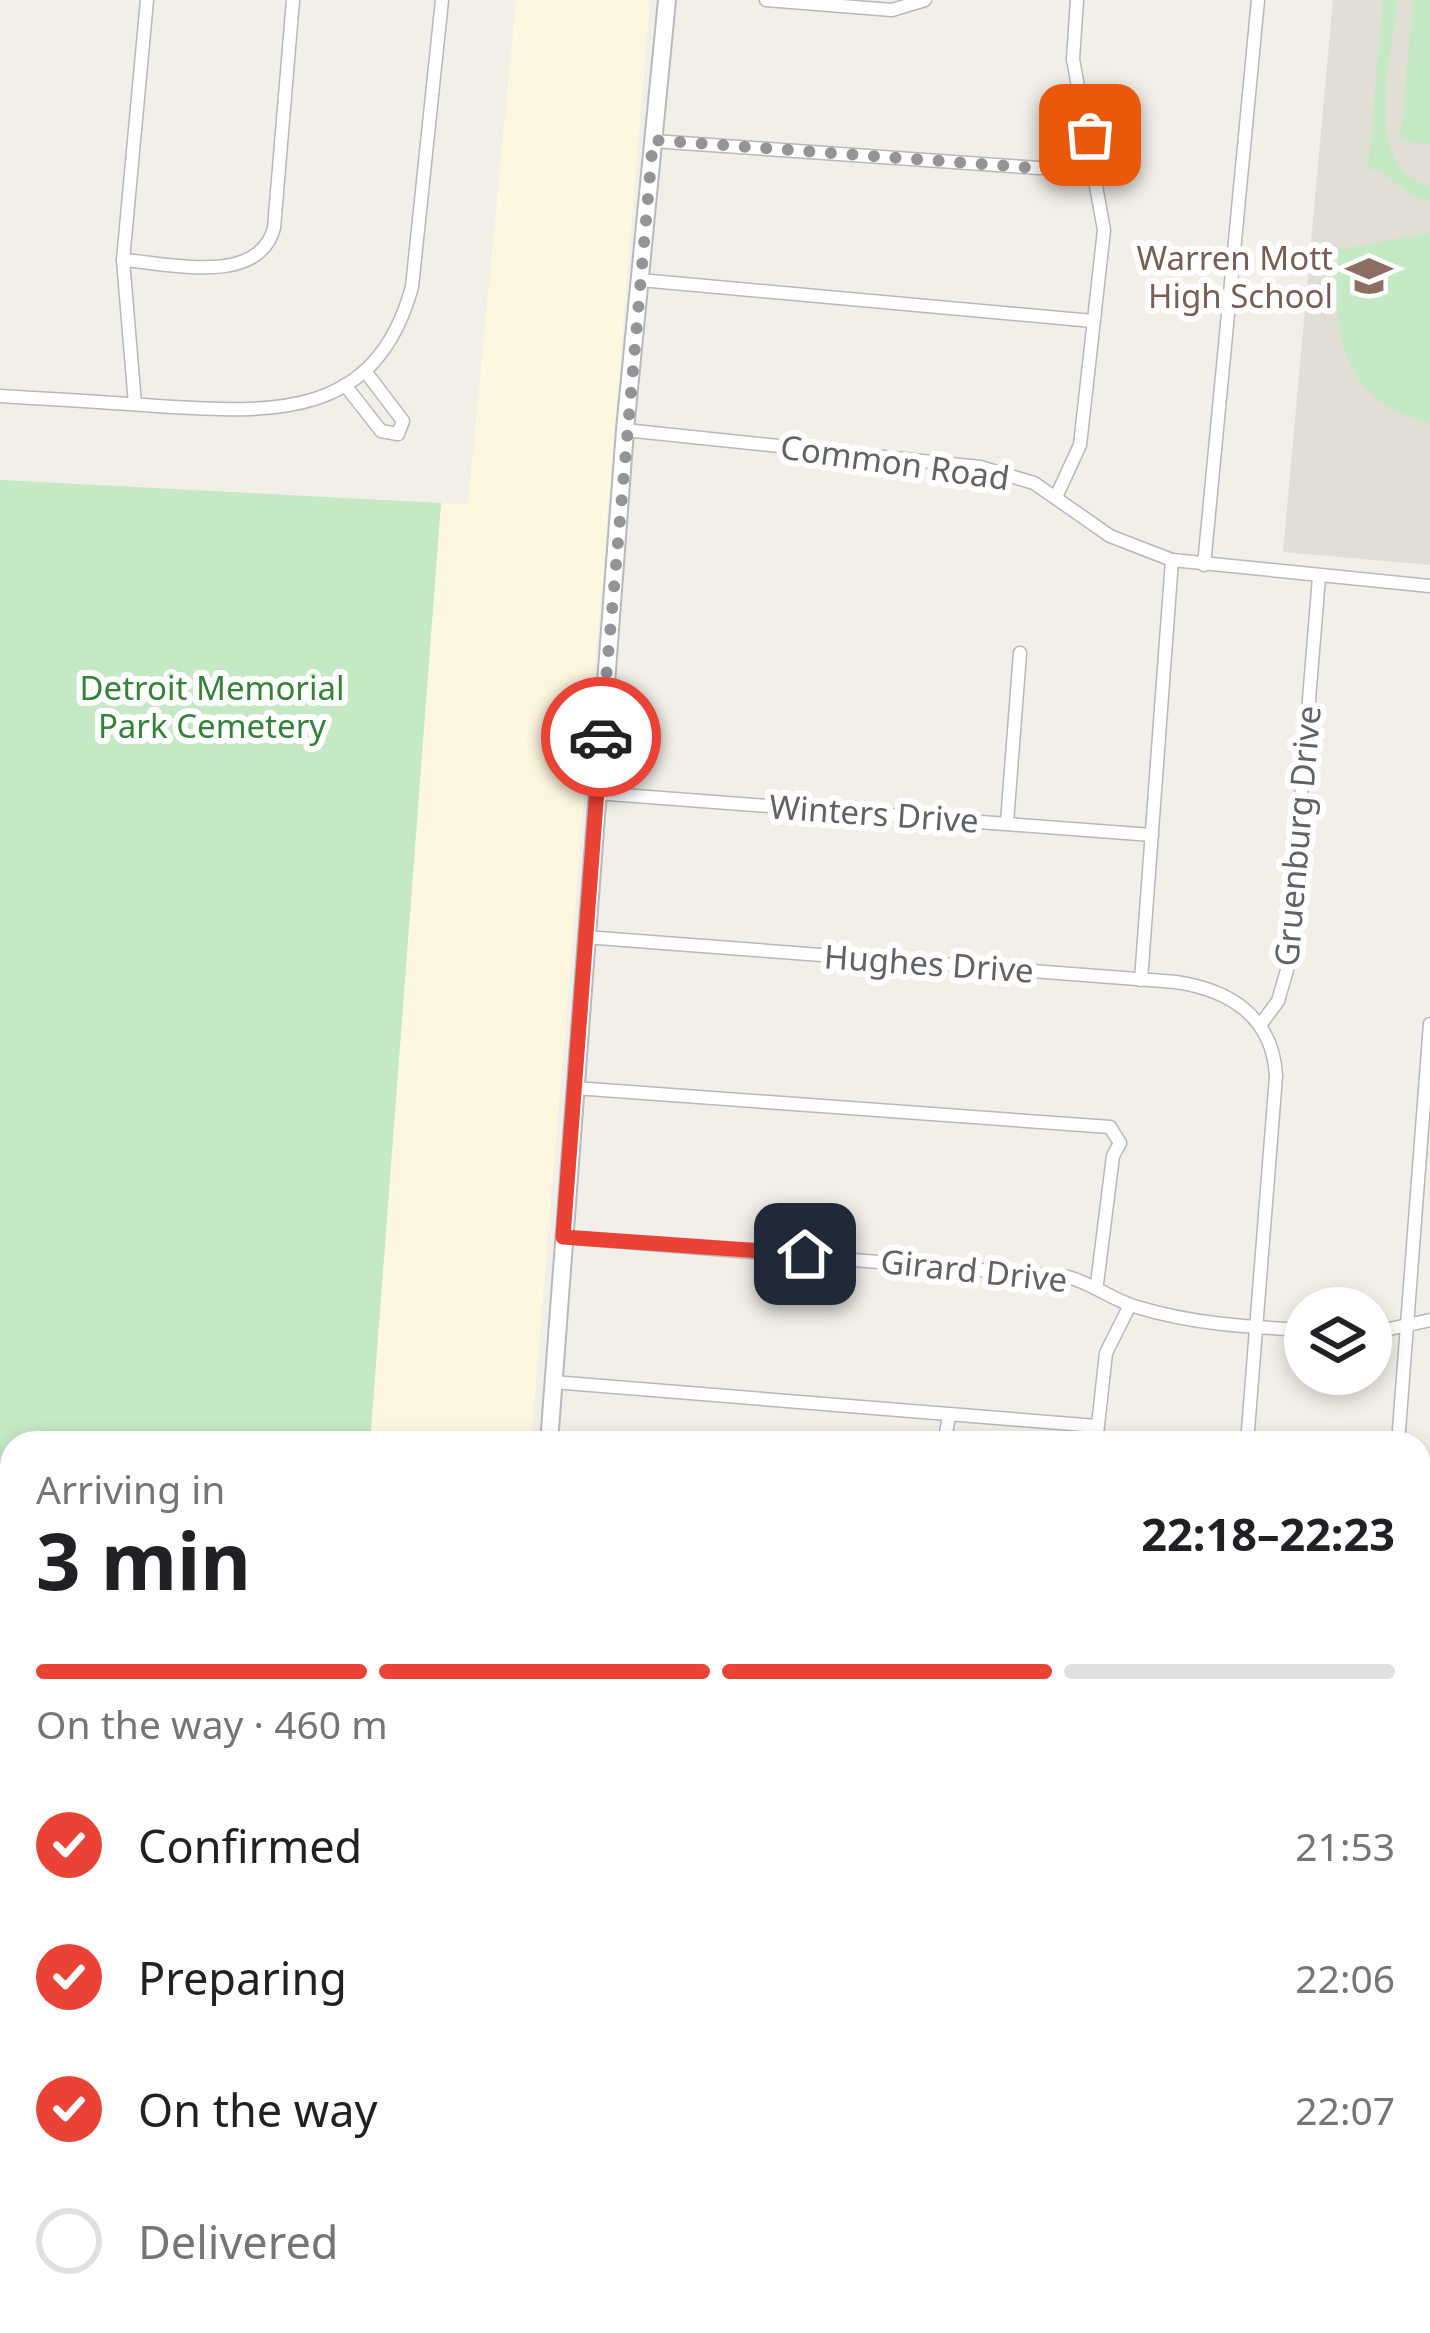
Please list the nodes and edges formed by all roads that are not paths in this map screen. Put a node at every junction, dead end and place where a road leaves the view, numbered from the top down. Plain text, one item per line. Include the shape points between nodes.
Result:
1 (147, 0) edge
2 (293, 0) edge
3 (442, 0) edge
4 (667, 0) edge
5 (766, 0) edge
6 (925, 0) edge
7 (1077, 0) edge
8 (1258, 0) edge
9 (653, 140) junction
10 (1096, 166) junction
11 (123, 260) junction
12 (640, 280) junction
13 (1093, 322) junction
14 (364, 371) junction
15 (345, 385) junction
16 (0, 396) edge
17 (135, 404) junction
18 (625, 430) junction
19 (1056, 497) junction
20 (1172, 560) junction
21 (1204, 565) junction
22 (1319, 577) junction
23 (1430, 586) edge
24 (1020, 653) dead end
25 (596, 793) junction
26 (1007, 822) junction
27 (1152, 835) junction
28 (586, 937) junction
29 (1141, 980) junction
30 (1261, 1024) junction
31 (1430, 1024) edge
32 (575, 1088) junction
33 (563, 1237) junction
34 (1097, 1284) junction
35 (1130, 1305) junction
36 (1430, 1320) edge
37 (1407, 1325) junction
38 (1256, 1328) junction
39 (1392, 1328) edge
40 (1284, 1329) edge
41 (553, 1382) junction
42 (950, 1417) junction
43 (1097, 1426) junction
44 (549, 1431) edge
45 (947, 1431) edge
46 (1097, 1431) edge
47 (1248, 1431) edge
48 (1399, 1431) edge

1 - 11 street
2 - 11 street via 274,228 265,251 218,266
3 - 14 street via 412,287 400,327
4 - 9 main road
5 - 6 street via 892,10
7 - 10 street via 1073,58
8 - 21 street
9 - 10 street via 1039,169
9 - 12 main road
10 - 13 street via 1105,230
11 - 17 street
12 - 13 street
12 - 18 main road
13 - 19 street via 1080,446
14 - 15 street
14 - 15 street via 403,421 398,434 380,430
15 - 17 street via 271,411
16 - 17 street
18 - 19 street, Common Road via 980,467
18 - 25 main road
19 - 20 street, Common Road via 1110,536
20 - 21 street, Common Road
20 - 27 street
21 - 22 street, Common Road
22 - 23 street, Common Road
22 - 30 street, Gruenburg Drive via 1287,970
24 - 26 street
25 - 26 street, Winters Drive
25 - 28 main road
26 - 27 street, Winters Drive
27 - 29 street
28 - 29 street, Hughes Drive
28 - 32 main road
29 - 30 street, Hughes Drive via 1202,986
30 - 38 street via 1276,1076
31 - 37 street
32 - 33 main road
32 - 34 street via 1110,1126 1120,1143
33 - 34 street, Girard Drive
33 - 41 main road
34 - 35 street, Girard Drive
35 - 38 street, Girard Drive
35 - 43 street via 1106,1353
36 - 37 street
37 - 39 street
37 - 48 street
38 - 40 street, Girard Drive
38 - 47 street
41 - 42 street
41 - 44 main road
42 - 43 street
42 - 45 street
43 - 46 street

